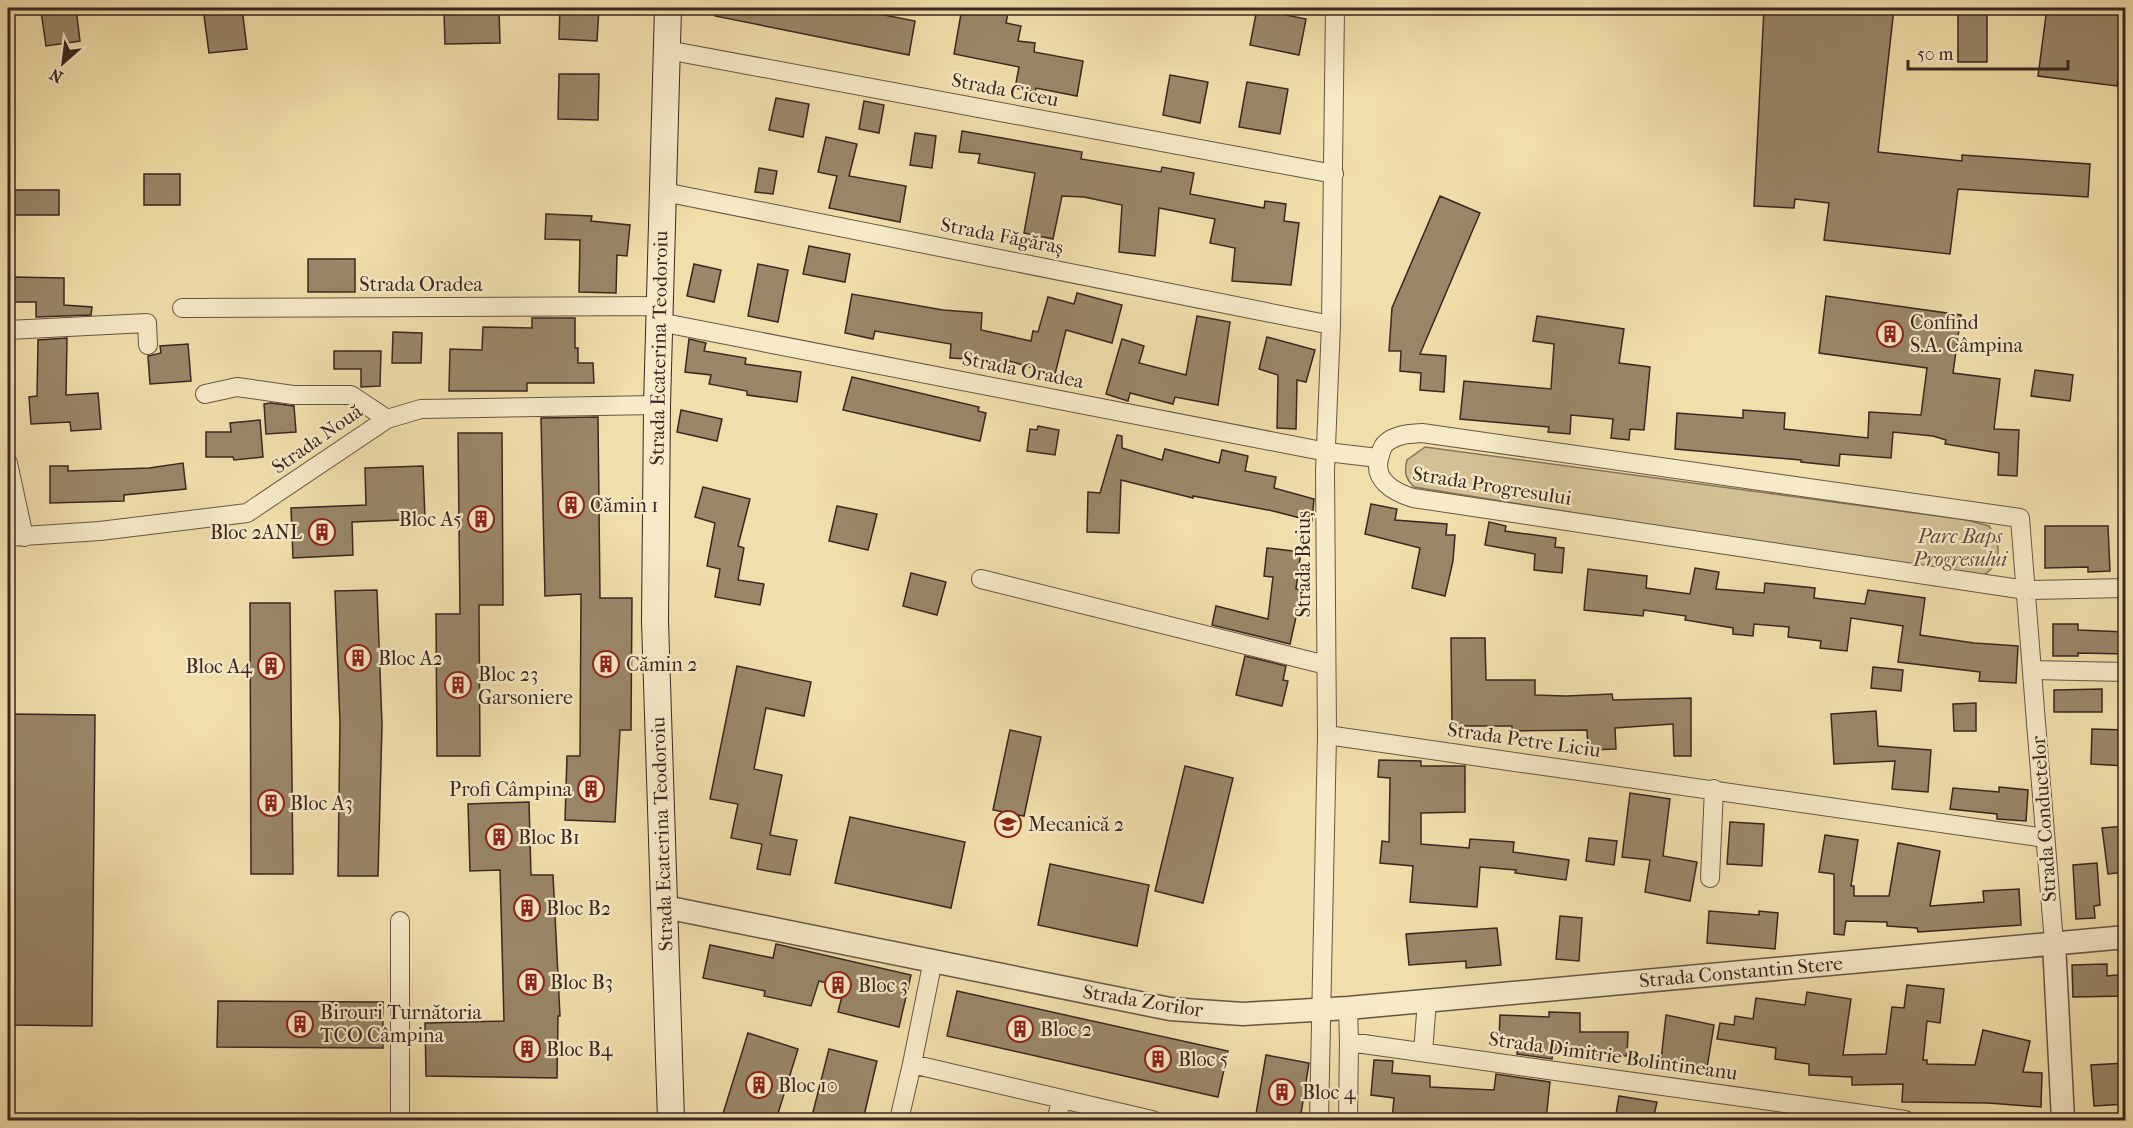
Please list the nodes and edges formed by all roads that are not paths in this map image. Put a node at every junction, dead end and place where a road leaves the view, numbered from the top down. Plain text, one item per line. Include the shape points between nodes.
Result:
1 (668, 8) edge
2 (1335, 8) edge
3 (667, 50) junction
4 (1334, 174) junction
5 (664, 192) junction
6 (182, 308) dead end
7 (660, 314) junction
8 (1331, 325) junction
9 (8, 330) edge
10 (148, 345) dead end
11 (205, 394) dead end
12 (657, 405) junction
13 (387, 419) junction
14 (1327, 452) junction
15 (1378, 458) junction
16 (8, 463) edge
17 (2020, 518) joint
18 (16, 537) edge
19 (981, 579) dead end
20 (2126, 588) edge
21 (2026, 590) junction
22 (1326, 666) junction
23 (2032, 670) junction
24 (2126, 672) edge
25 (1327, 735) junction
26 (1714, 789) junction
27 (2044, 838) junction
28 (1710, 878) dead end
29 (665, 908) junction
30 (400, 921) dead end
31 (2126, 937) edge
32 (2054, 943) junction
33 (933, 960) junction
34 (1427, 1001) junction
35 (1353, 1008) junction
36 (1322, 1010) junction
37 (1349, 1042) junction
38 (1423, 1052) junction
39 (912, 1064) junction
40 (1062, 1099) junction
41 (400, 1120) edge
42 (671, 1120) edge
43 (899, 1120) edge
44 (1056, 1120) edge
45 (1152, 1120) edge
46 (1319, 1120) edge
47 (1348, 1120) edge
48 (1905, 1120) edge
49 (2063, 1120) edge

1 - 3 main road, Strada Ecaterina Teodoroiu
2 - 4 street, Strada Beiuș
3 - 4 street, Strada Ciceu
3 - 5 main road, Strada Ecaterina Teodoroiu
4 - 8 street, Strada Beiuș
5 - 7 main road, Strada Ecaterina Teodoroiu
5 - 8 street, Strada Făgăraș
6 - 7 street, Strada Oradea
7 - 12 main road, Strada Ecaterina Teodoroiu
7 - 14 street, Strada Oradea
8 - 14 street, Strada Beiuș
9 - 10 street via 147,323
11 - 13 street via 237,387 293,395 351,395
12 - 13 street, Strada Nouă via 421,409
12 - 29 main road, Strada Ecaterina Teodoroiu via 655,621
13 - 18 street, Strada Nouă via 247,513
14 - 15 street, Strada Oradea
14 - 22 street, Strada Beiuș
15 - 17 street, Strada Progresului via 1384,444 1400,435 1422,433
15 - 21 street, Strada Progresului via 1384,483 1396,493 1413,498
16 - 18 street
17 - 21 street, Strada Conductelor
19 - 22 street
20 - 21 street, Strada Progresului
21 - 23 street, Strada Conductelor
22 - 25 street, Strada Beiuș
23 - 24 street
23 - 27 street, Strada Conductelor
25 - 26 street, Strada Petre Liciu
25 - 36 street, Strada Beiuș
26 - 27 street, Strada Petre Liciu
26 - 28 street
27 - 32 street, Strada Conductelor
29 - 33 street, Strada Zorilor
29 - 42 main road, Strada Ecaterina Teodoroiu
30 - 41 street
31 - 32 street, Strada Constantin Stere
32 - 34 street, Strada Constantin Stere
32 - 49 street, Strada Conductelor
33 - 36 street, Strada Zorilor via 1170,1009 1243,1014
33 - 39 street
34 - 35 street, Strada Constantin Stere
34 - 38 street
35 - 36 street, Strada Zorilor
35 - 37 street
36 - 46 street, Strada Beiuș
37 - 38 street, Strada Dimitrie Bolintineanu
37 - 47 street
38 - 48 street, Strada Dimitrie Bolintineanu
39 - 40 street
39 - 43 street
40 - 44 street
40 - 45 street

